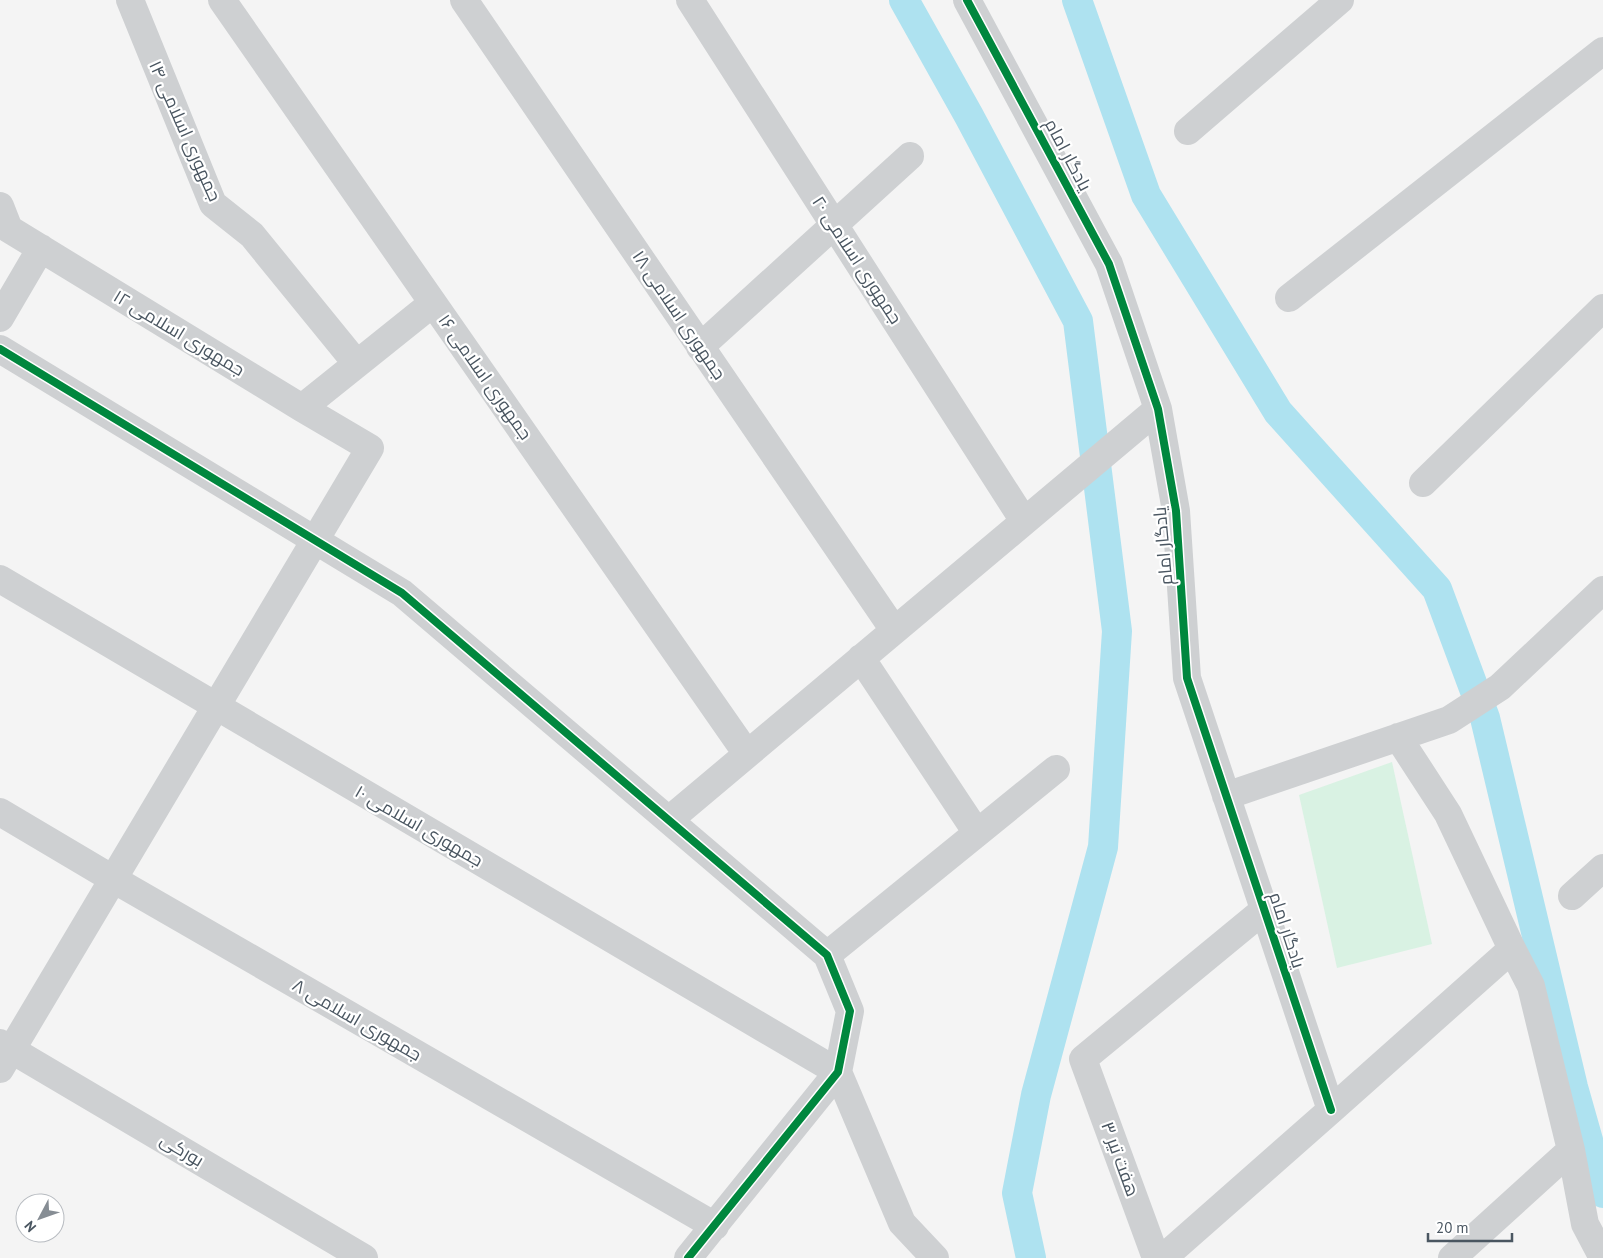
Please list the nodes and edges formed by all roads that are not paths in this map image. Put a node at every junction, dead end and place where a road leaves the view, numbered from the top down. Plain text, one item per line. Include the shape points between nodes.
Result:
1 (130, 0) edge
2 (222, 0) edge
3 (464, 0) edge
4 (690, 0) edge
5 (967, 0) edge
6 (1340, 0) edge
7 (1603, 51) edge
8 (1188, 131) dead end
9 (910, 156) dead end
10 (0, 206) edge
11 (834, 225) junction
12 (41, 248) junction
13 (1289, 298) dead end
14 (433, 303) junction
15 (1603, 308) edge
16 (0, 318) edge
17 (700, 347) junction
18 (0, 349) edge
19 (357, 364) junction
20 (302, 408) junction
21 (1158, 409) junction
22 (1423, 483) dead end
23 (1024, 521) junction
24 (315, 540) junction
25 (0, 579) edge
26 (1603, 590) edge
27 (894, 630) junction
28 (861, 658) junction
29 (216, 706) junction
30 (1398, 737) junction
31 (747, 754) junction
32 (1056, 769) dead end
33 (1226, 796) junction
34 (0, 812) edge
35 (669, 820) junction
36 (977, 833) junction
37 (1603, 868) edge
38 (113, 880) junction
39 (1572, 896) dead end
40 (1264, 910) junction
41 (1512, 949) junction
42 (827, 954) junction
43 (4, 1054) edge
44 (838, 1072) junction
45 (1332, 1110) junction
46 (1571, 1150) junction
47 (715, 1226) junction
48 (364, 1258) edge
49 (688, 1258) edge
50 (935, 1258) edge
51 (1156, 1258) edge
52 (1163, 1258) edge
53 (1452, 1258) edge
54 (1603, 1258) edge

1 - 19 street, جمهوری اسلامی ۱۴ via 214,204 252,235
2 - 14 street, جمهوری اسلامی ۱۶
3 - 17 street, جمهوری اسلامی ۱۸
4 - 11 street, جمهوری اسلامی ۲۰
5 - 21 street, یادگار امام via 1109,264
6 - 8 street
7 - 13 street
9 - 11 street
10 - 12 street, جمهوری اسلامی ۱۲ via 9,229
11 - 17 street
11 - 23 street, جمهوری اسلامی ۲۰
12 - 16 street
12 - 20 street, جمهوری اسلامی ۱۲
14 - 19 street
14 - 31 street, جمهوری اسلامی ۱۶
15 - 22 street
17 - 27 street, جمهوری اسلامی ۱۸
18 - 24 street
19 - 20 street
20 - 24 street, جمهوری اسلامی ۱۲ via 370,448
21 - 23 street
21 - 33 street, یادگار امام via 1176,511 1188,678
23 - 27 street
24 - 29 street
24 - 35 street via 402,593
25 - 29 street, جمهوری اسلامی ۱۰
26 - 30 street via 1500,687 1449,720
27 - 28 street
28 - 31 street
28 - 36 street
29 - 38 street
29 - 44 street, جمهوری اسلامی ۱۰
30 - 33 street
30 - 41 street via 1448,814
31 - 35 street
32 - 36 street
33 - 40 street, یادگار امام
34 - 38 street, جمهوری اسلامی ۸
35 - 42 street
36 - 42 street
37 - 39 street
38 - 43 street
38 - 47 street, جمهوری اسلامی ۸
40 - 45 street, یادگار امام
40 - 51 street, هفت تیر ۳ via 1083,1059
41 - 45 street
41 - 46 street via 1531,986
42 - 44 street via 850,1011
43 - 48 street, بورکی
44 - 47 street
44 - 50 street via 902,1223
45 - 52 street
46 - 53 street
46 - 54 street via 1585,1224
47 - 49 street

